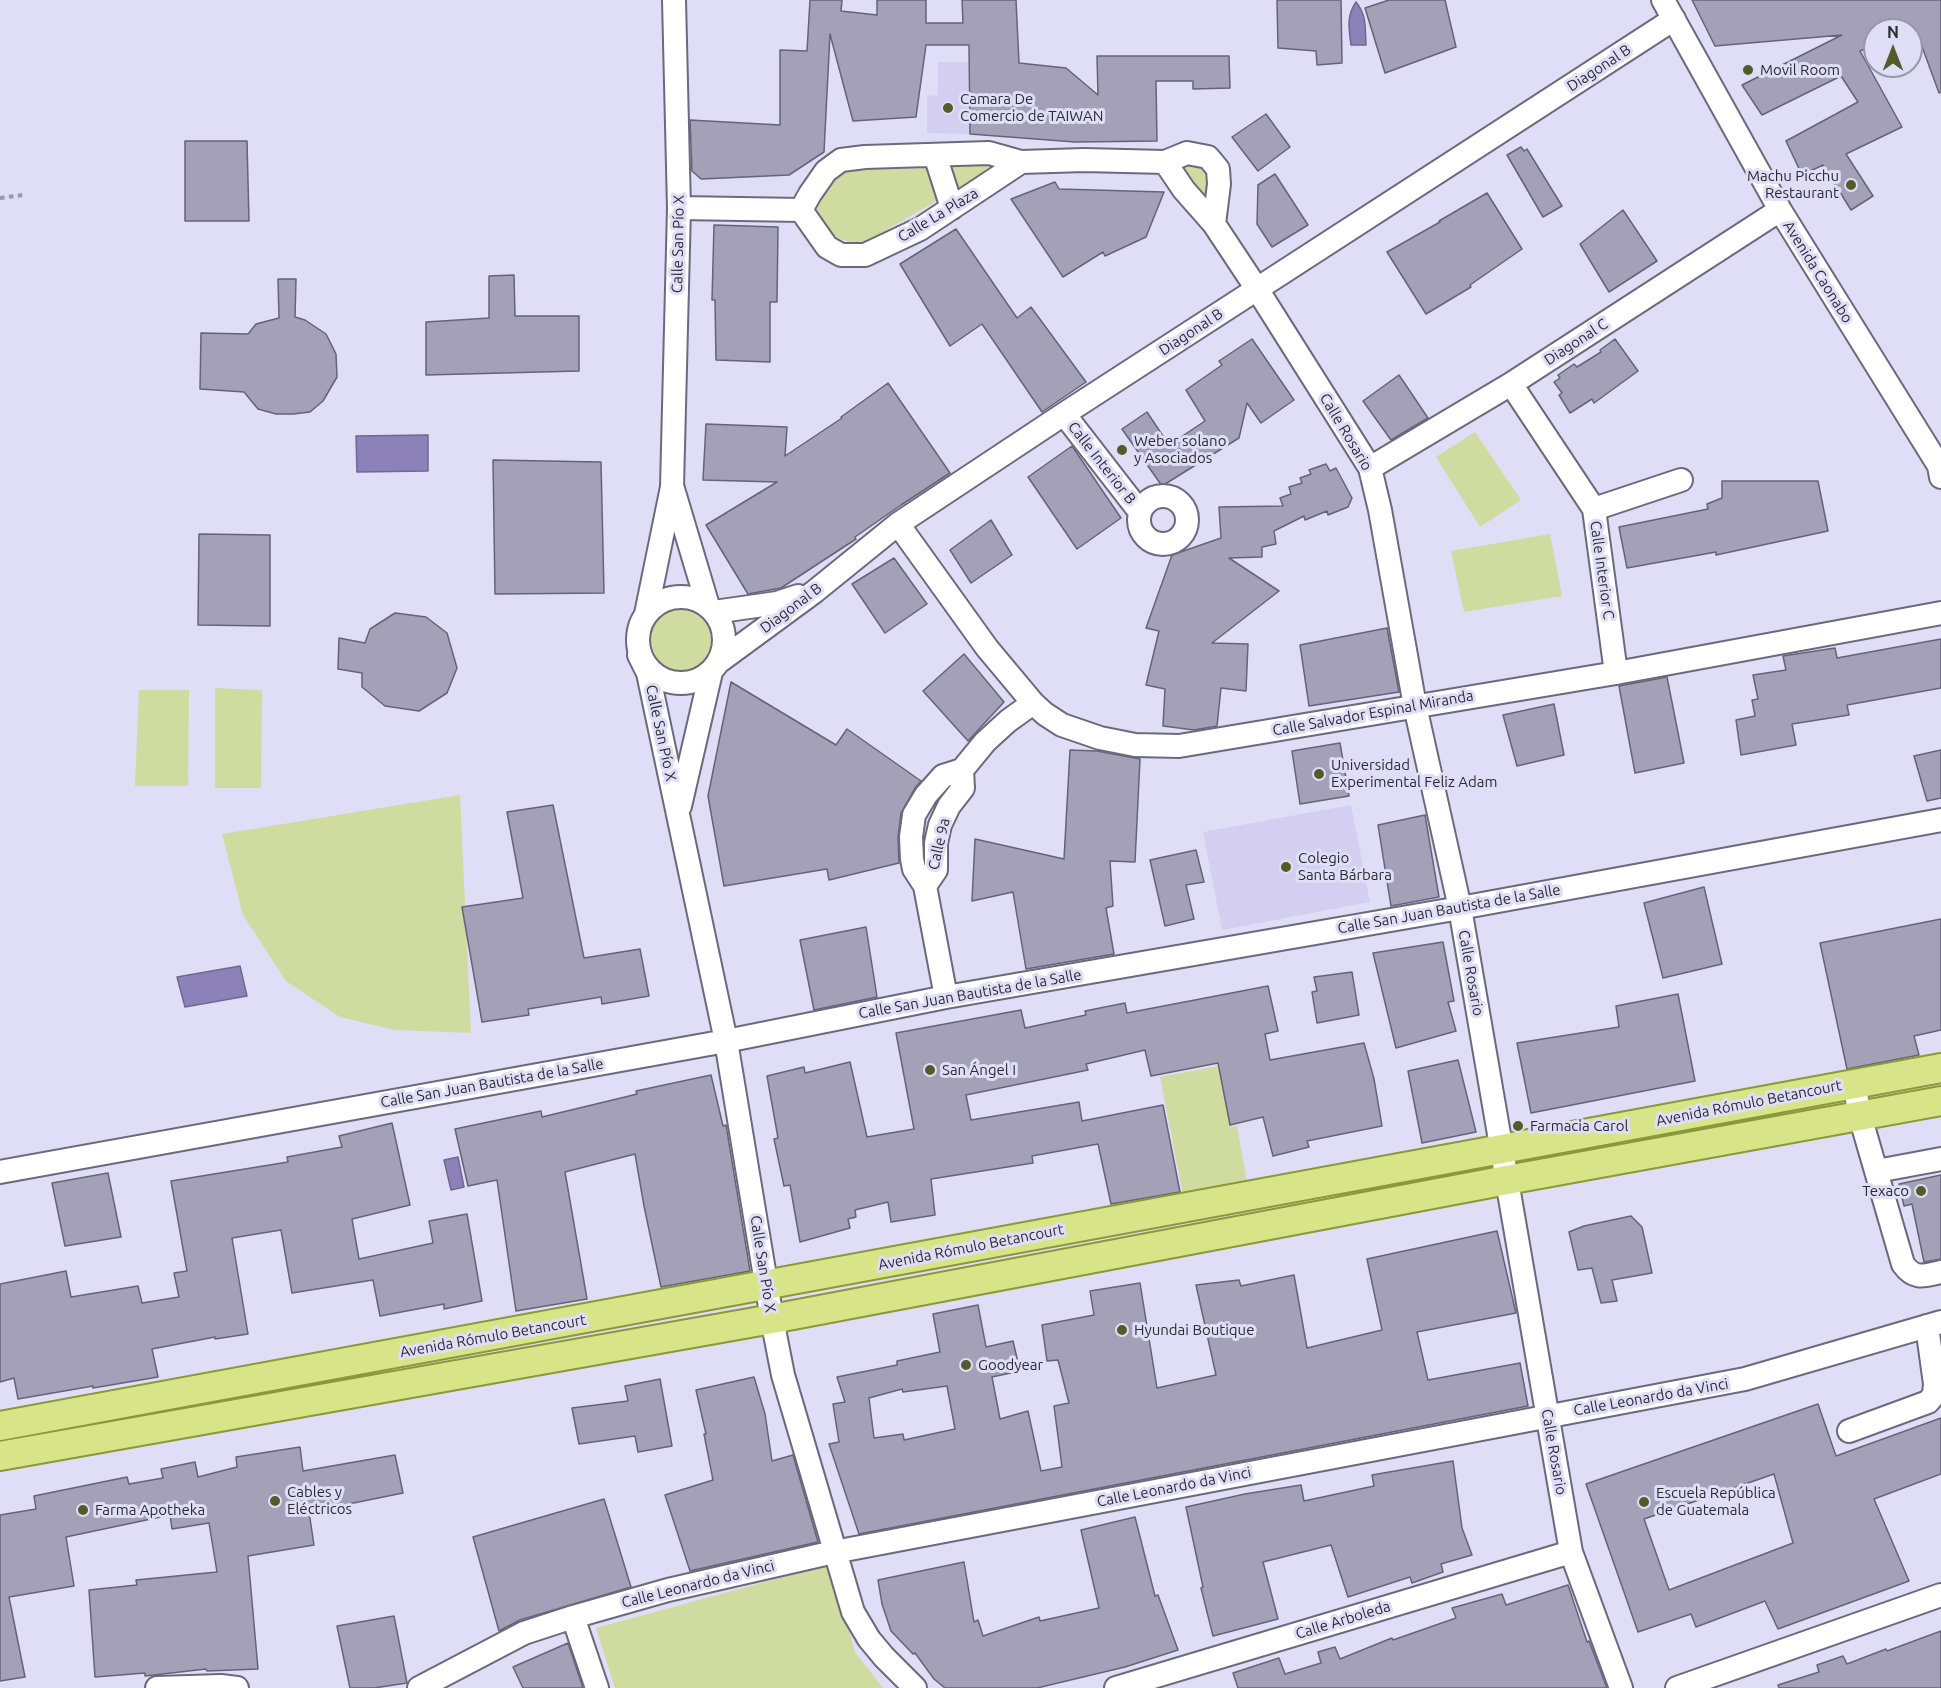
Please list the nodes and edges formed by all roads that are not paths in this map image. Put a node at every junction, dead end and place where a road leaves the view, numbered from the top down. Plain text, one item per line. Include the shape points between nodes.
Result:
1 (674, 0) edge
2 (1669, 10) edge
3 (935, 155) junction
4 (1021, 162) junction
5 (1165, 162) junction
6 (679, 208) junction
7 (952, 208) junction
8 (801, 210) junction
9 (1780, 210) junction
10 (1214, 224) junction
11 (1257, 289) junction
12 (1511, 384) junction
13 (1064, 414) junction
14 (1370, 468) junction
15 (1940, 469) edge
16 (1681, 480) dead end
17 (672, 487) junction
18 (1594, 509) junction
19 (1140, 512) dead end
20 (898, 524) junction
21 (814, 592) junction
22 (711, 609) junction
23 (1941, 613) edge
24 (646, 614) junction
25 (639, 655) junction
26 (715, 666) junction
27 (1616, 673) junction
28 (1033, 703) junction
29 (1414, 706) junction
30 (678, 813) junction
31 (1941, 820) edge
32 (1460, 908) junction
33 (946, 997) junction
34 (726, 1041) junction
35 (1941, 1068) edge
36 (1854, 1083) junction
37 (1941, 1101) edge
38 (1860, 1116) junction
39 (1502, 1150) junction
40 (1941, 1159) edge
41 (0, 1172) edge
42 (1877, 1172) junction
43 (1507, 1180) junction
44 (1941, 1272) edge
45 (766, 1285) junction
46 (772, 1319) junction
47 (1934, 1324) edge
48 (1547, 1416) junction
49 (0, 1426) edge
50 (1849, 1431) dead end
51 (0, 1456) edge
52 (834, 1552) junction
53 (1571, 1552) junction
54 (1941, 1595) edge
55 (573, 1617) junction
56 (157, 1688) edge
57 (237, 1688) edge
58 (419, 1688) edge
59 (597, 1688) edge
60 (915, 1688) edge
61 (1116, 1688) edge
62 (1622, 1688) edge
63 (1677, 1688) edge

1 - 6 street, Calle San Pío X
2 - 9 street, Avenida Caonabo
2 - 11 street, Diagonal B
3 - 4 street via 989,153
3 - 7 street
3 - 8 street via 841,160 826,171
4 - 5 street
4 - 7 street, Calle La Plaza
5 - 10 street
5 - 10 street via 1197,153 1208,157 1218,169
6 - 8 street
6 - 17 street, Calle San Pío X
7 - 8 street, Calle La Plaza via 920,229 865,255 841,255 827,247
9 - 12 street, Diagonal C
9 - 15 street, Avenida Caonabo
10 - 11 street, Calle Rosario
11 - 13 street, Diagonal B
11 - 14 street, Calle Rosario
12 - 14 street, Diagonal C
12 - 18 street, Calle Interior C
13 - 19 street, Calle Interior B
13 - 20 street, Diagonal B
14 - 29 street, Calle Rosario
16 - 18 street
17 - 22 street, Calle San Pío X
17 - 24 street, Calle San Pío X
18 - 27 street, Calle Interior C
20 - 21 street, Diagonal B
20 - 28 street, Calle Salvador Espinal Miranda via 987,648
21 - 22 street via 777,603
21 - 26 street, Diagonal B
22 - 24 street via 698,599 669,598
22 - 26 street via 724,633 724,647
23 - 27 street, Calle Salvador Espinal Miranda
24 - 25 street via 639,627
25 - 26 street via 657,677 670,683 699,680
25 - 30 street, Calle San Pío X via 648,673
26 - 30 street, Calle San Pío X
27 - 29 street, Calle Salvador Espinal Miranda
28 - 29 street, Calle Salvador Espinal Miranda via 1062,725 1100,738 1135,745 1179,746
28 - 33 street, Calle 9a via 985,742 962,770 943,776 914,815 912,859 925,886
29 - 32 street, Calle Rosario
30 - 34 street, Calle San Pío X
31 - 32 street, Calle San Juan Bautista de la Salle
32 - 33 street, Calle San Juan Bautista de la Salle
32 - 39 street, Calle Rosario
33 - 34 street, Calle San Juan Bautista de la Salle
34 - 41 street, Calle San Juan Bautista de la Salle
34 - 45 street, Calle San Pío X
35 - 36 main road, Avenida Rómulo Betancourt
36 - 38 street
36 - 39 main road, Avenida Rómulo Betancourt
37 - 38 main road, Avenida Rómulo Betancourt
38 - 42 street
38 - 43 main road, Avenida Rómulo Betancourt
39 - 43 street, Calle Rosario
39 - 45 main road, Avenida Rómulo Betancourt
40 - 42 street
42 - 44 street via 1908,1272
43 - 46 main road, Avenida Rómulo Betancourt
43 - 48 street, Calle Rosario
45 - 46 street, Calle San Pío X
45 - 49 main road, Avenida Rómulo Betancourt
46 - 51 main road, Avenida Rómulo Betancourt
46 - 52 street, Calle San Pío X via 783,1375
47 - 48 street, Calle Leonardo da Vinci via 1745,1379
47 - 50 street via 1934,1395 1928,1402
48 - 52 street, Calle Leonardo da Vinci
48 - 53 street, Calle Rosario
52 - 55 street, Calle Leonardo da Vinci via 668,1590
52 - 60 street, Calle San Pío X via 853,1612 869,1640
53 - 61 street, Calle Arboleda
53 - 62 street, Calle Rosario
54 - 63 street
55 - 58 street, Calle Leonardo da Vinci via 524,1633
55 - 59 street
56 - 57 street

